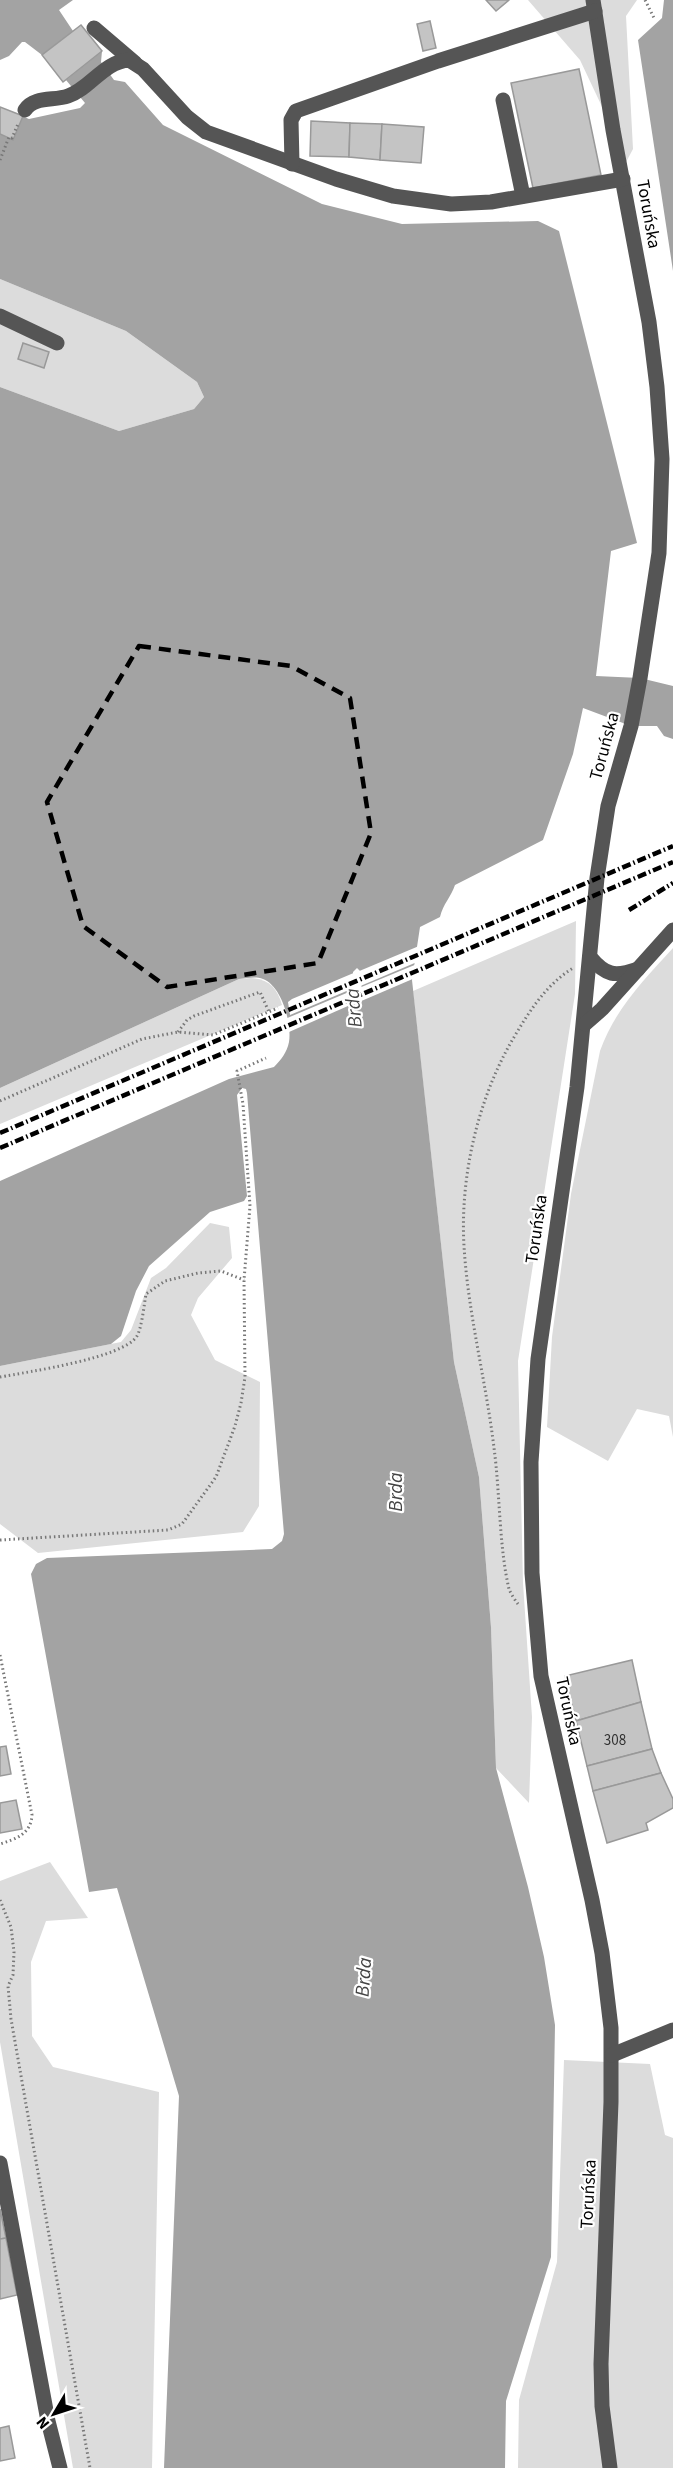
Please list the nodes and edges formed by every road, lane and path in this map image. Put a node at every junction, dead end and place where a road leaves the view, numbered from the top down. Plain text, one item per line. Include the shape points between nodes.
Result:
1 (645, 0) edge
2 (594, 5) edge
3 (654, 18) dead end
4 (94, 28) dead end
5 (135, 63) junction
6 (503, 100) dead end
7 (23, 113) joint
8 (0, 160) edge
9 (292, 164) junction
10 (623, 179) junction
11 (523, 196) junction
12 (0, 316) edge
13 (57, 343) dead end
14 (673, 930) edge
15 (590, 957) junction
16 (638, 969) junction
17 (278, 1008) dead end
18 (269, 1012) junction
19 (585, 1024) junction
20 (178, 1032) junction
21 (266, 1058) dead end
22 (0, 1101) edge
23 (244, 1280) junction
24 (0, 1377) edge
25 (0, 1540) edge
26 (520, 1608) dead end
27 (0, 1655) edge
28 (0, 1844) edge
29 (0, 1900) edge
30 (673, 2030) edge
31 (612, 2055) junction
32 (0, 2163) edge
33 (60, 2468) edge
34 (90, 2468) edge
35 (610, 2468) edge

1 - 3 path
2 - 9 street via 296,111 291,120
2 - 10 street, Toruńska
4 - 5 street
5 - 7 street via 123,60 69,96 32,103
5 - 9 street via 196,126
6 - 11 street
7 - 8 path
9 - 11 street via 393,196 451,204
10 - 11 street
10 - 15 street, Toruńska via 657,387 662,459 659,553 631,726 608,806
12 - 13 street
14 - 16 street
15 - 16 street via 613,974
15 - 19 street, Toruńska
15 - 26 path via 549,986 503,1057 485,1101 466,1186 467,1280 490,1414 508,1582
16 - 19 street
17 - 18 path
18 - 20 path via 213,1035
18 - 20 path via 260,992 194,1016
19 - 31 street, Toruńska via 537,1371 531,1462 532,1573 541,1677 600,1942
20 - 22 path via 142,1039
21 - 23 path via 237,1071 250,1206
23 - 24 path via 221,1271 165,1281 146,1294 137,1335 125,1347 89,1359
23 - 25 path via 244,1377 235,1426 216,1476 182,1524 168,1530
27 - 28 path via 32,1823 21,1836
29 - 34 path via 11,1928 14,1952 8,1986 11,2019
30 - 31 street
31 - 35 street, Toruńska via 601,2334 602,2406
32 - 33 street

